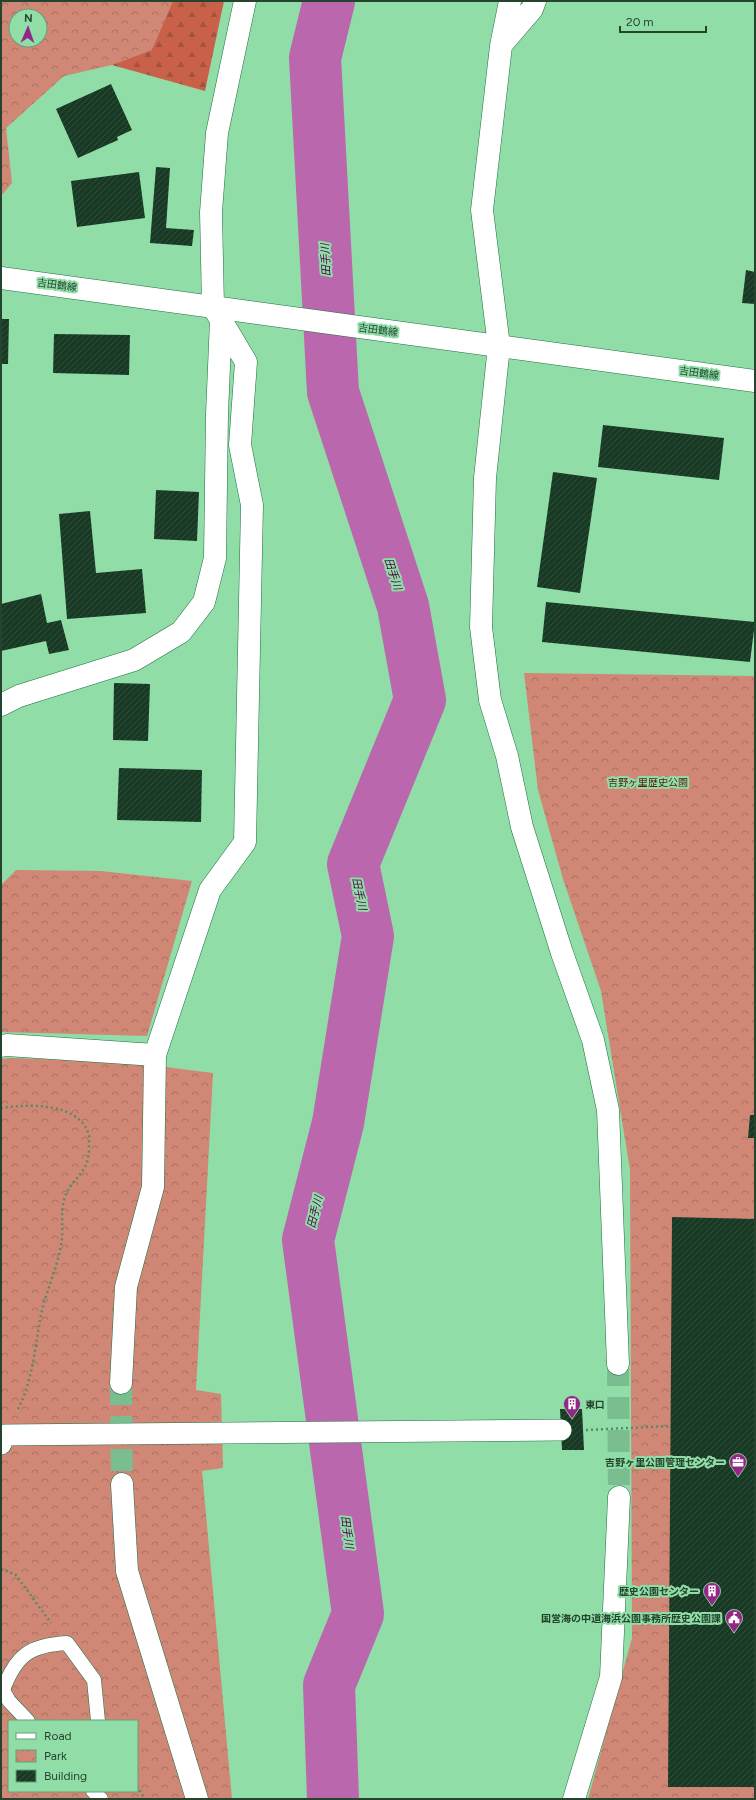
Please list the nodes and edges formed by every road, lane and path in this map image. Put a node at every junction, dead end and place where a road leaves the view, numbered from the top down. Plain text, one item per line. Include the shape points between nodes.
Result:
1 (245, 1) edge
2 (510, 1) edge
3 (535, 1) edge
4 (501, 46) junction
5 (1, 278) edge
6 (217, 314) junction
7 (499, 346) junction
8 (755, 381) edge
9 (1, 705) edge
10 (1, 1046) edge
11 (155, 1055) junction
12 (1, 1108) edge
13 (618, 1364) tunnel mouth
14 (121, 1383) tunnel mouth
15 (671, 1426) dead end
16 (561, 1430) dead end
17 (583, 1430) dead end
18 (3, 1440) edge
19 (122, 1484) tunnel mouth
20 (619, 1496) tunnel mouth
21 (1, 1569) edge
22 (67, 1644) junction
23 (27, 1720) edge
24 (98, 1720) edge
25 (138, 1788) edge
26 (145, 1799) edge
27 (197, 1799) edge
28 (574, 1799) edge

1 - 6 street via 217,133 211,212
2 - 4 street
3 - 4 street via 532,9
4 - 7 street via 482,210
5 - 6 street, 吉田鶴線
6 - 7 street, 吉田鶴線
6 - 9 street via 215,558 204,602 181,632 134,660 19,696
6 - 11 street via 246,362 240,445 252,505 245,842 210,890
7 - 8 street, 吉田鶴線
7 - 13 street via 485,478 480,627 490,700 507,756 522,827 593,1040 608,1110
10 - 11 street
11 - 14 street via 153,1187 126,1287
12 - 18 path via 45,1106 66,1112 80,1120 89,1133 89,1158 84,1171 69,1188 64,1200 61,1245 41,1314 25,1395
15 - 17 path
16 - 18 street via 174,1433
19 - 27 street via 127,1571
20 - 28 street via 611,1677
21 - 22 path via 16,1575
22 - 23 lane via 46,1644 25,1654 10,1672 4,1690 9,1701
22 - 24 lane via 94,1680
25 - 26 path

